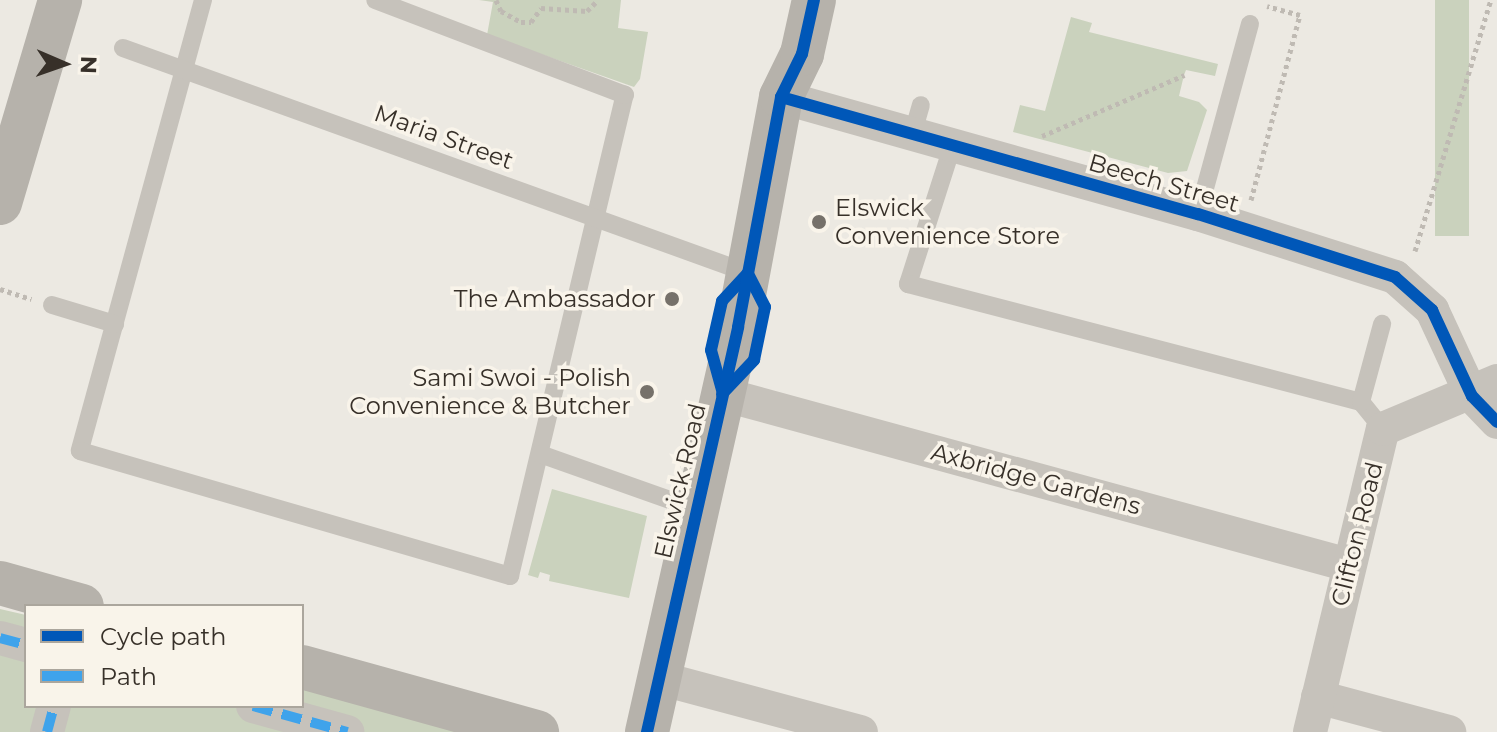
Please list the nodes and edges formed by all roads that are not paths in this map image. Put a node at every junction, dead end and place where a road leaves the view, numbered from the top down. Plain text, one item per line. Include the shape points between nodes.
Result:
1 (60, 0) edge
2 (203, 0) edge
3 (375, 0) edge
4 (783, 0) edge
5 (814, 0) edge
6 (1250, 24) dead end
7 (123, 48) dead end
8 (183, 70) junction
9 (781, 97) junction
10 (952, 147) junction
11 (0, 203) edge
12 (1198, 214) junction
13 (594, 216) junction
14 (748, 273) junction
15 (52, 305) road end
16 (115, 324) junction
17 (1382, 324) dead end
18 (1484, 388) edge
19 (737, 398) junction
20 (1361, 402) junction
21 (1497, 422) edge
22 (1383, 429) junction
23 (540, 454) junction
24 (695, 509) junction
25 (1349, 565) junction
26 (0, 583) edge
27 (75, 604) edge
28 (0, 638) edge
29 (24, 644) edge
30 (304, 668) edge
31 (671, 682) junction
32 (1318, 697) junction
33 (53, 708) edge
34 (260, 708) edge
35 (47, 732) edge
36 (347, 732) edge
37 (537, 732) edge
38 (647, 732) edge
39 (861, 732) edge
40 (1310, 732) edge
41 (1449, 732) edge

1 - 11 main road
2 - 8 lane
3 - 13 lane via 625,95
4 - 9 main road via 774,47
5 - 9 main road via 802,54
6 - 12 lane
7 - 8 lane, Maria Street
8 - 13 lane, Maria Street
8 - 16 lane
9 - 10 street, Beech Street via 917,120
9 - 14 main road, Elswick Road
10 - 12 street, Beech Street
10 - 20 lane via 908,284
12 - 18 street, Beech Street via 1395,277 1432,310
13 - 14 lane, Maria Street
13 - 23 lane
14 - 19 main road, Elswick Road
15 - 16 lane
16 - 23 lane via 80,451 510,576
17 - 20 lane
18 - 21 street, Beech Street
18 - 22 street, Clifton Road
19 - 24 main road, Elswick Road
19 - 25 street, Axbridge Gardens
20 - 22 lane
22 - 25 street, Clifton Road
23 - 24 lane
24 - 31 main road, Elswick Road
25 - 32 street, Clifton Road
26 - 27 main road
28 - 29 street
30 - 37 main road
31 - 38 main road, Elswick Road
31 - 39 street
32 - 40 street, Clifton Road
32 - 41 street
33 - 35 street
34 - 36 street

